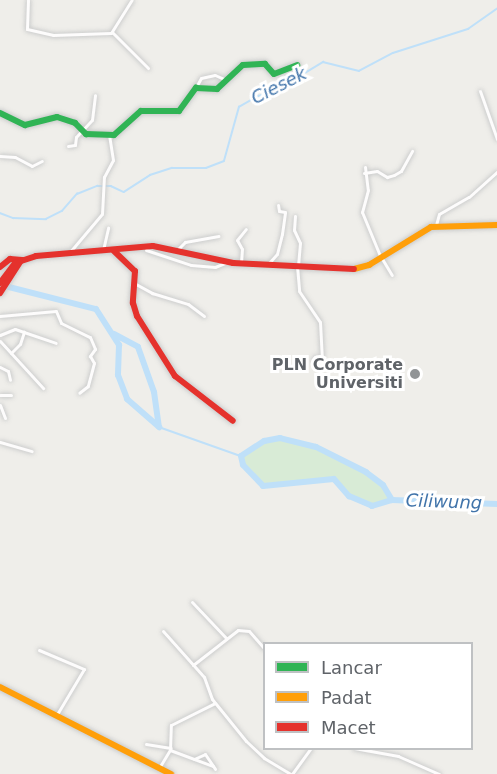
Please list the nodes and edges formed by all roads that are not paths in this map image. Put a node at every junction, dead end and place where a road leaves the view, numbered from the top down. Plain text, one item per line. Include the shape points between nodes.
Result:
1 (28, 0) edge
2 (132, 0) edge
3 (112, 32) junction
4 (297, 65) dead end
5 (148, 68) dead end
6 (228, 81) junction
7 (195, 89) junction
8 (480, 91) dead end
9 (95, 95) dead end
10 (0, 113) edge
11 (82, 130) junction
12 (109, 135) junction
13 (497, 140) edge
14 (68, 146) dead end
15 (412, 151) dead end
16 (0, 156) edge
17 (42, 160) dead end
18 (365, 167) dead end
19 (497, 172) edge
20 (364, 173) junction
21 (278, 205) dead end
22 (295, 216) dead end
23 (436, 225) junction
24 (497, 225) edge
25 (108, 228) dead end
26 (246, 229) dead end
27 (218, 236) dead end
28 (178, 249) junction
29 (146, 250) dead end
30 (103, 251) junction
31 (114, 251) junction
32 (69, 253) junction
33 (381, 257) junction
34 (227, 262) junction
35 (19, 263) junction
36 (241, 263) junction
37 (266, 265) junction
38 (297, 266) junction
39 (0, 267) edge
40 (392, 275) dead end
41 (134, 282) junction
42 (0, 283) edge
43 (0, 293) edge
44 (0, 316) edge
45 (204, 316) dead end
46 (24, 332) junction
47 (0, 335) edge
48 (0, 341) edge
49 (56, 343) dead end
50 (10, 353) junction
51 (322, 359) dead end
52 (0, 367) edge
53 (10, 380) dead end
54 (43, 388) dead end
55 (79, 393) dead end
56 (0, 395) edge
57 (11, 395) dead end
58 (0, 405) edge
59 (5, 418) dead end
60 (233, 421) dead end
61 (0, 442) edge
62 (32, 451) dead end
63 (192, 602) dead end
64 (163, 631) dead end
65 (226, 638) junction
66 (263, 647) edge
67 (39, 650) dead end
68 (193, 665) junction
69 (0, 687) edge
70 (215, 703) junction
71 (56, 718) junction
72 (146, 744) dead end
73 (170, 749) junction
74 (310, 750) edge
75 (365, 750) edge
76 (194, 759) junction
77 (159, 768) junction
78 (171, 774) edge
79 (292, 774) edge
80 (439, 774) edge

1 - 3 street via 25,24 30,31 53,35
2 - 3 street
3 - 5 street
4 - 6 main road via 274,74 265,63 248,63
6 - 7 main road via 214,90
6 - 7 street via 215,75 201,78
7 - 12 main road via 179,111 141,111 120,132
8 - 13 street
9 - 11 street via 92,120
10 - 11 main road via 25,125 67,119
11 - 12 main road via 89,135
11 - 14 street via 75,145
12 - 32 street via 113,160 104,180 100,217
15 - 20 street via 394,176 377,171
16 - 17 street via 15,157 32,166
18 - 20 street
19 - 23 street via 472,195 439,214
20 - 33 street via 368,190 363,217
21 - 37 street via 279,211 285,213 280,248
22 - 38 street via 294,230 300,243
23 - 24 main road
23 - 33 main road
25 - 30 street
26 - 36 street via 237,240
27 - 28 street via 185,242
28 - 31 main road via 153,246
28 - 34 main road
29 - 34 street via 210,268
30 - 31 main road
30 - 32 main road
31 - 41 main road via 133,267
32 - 35 main road
33 - 38 main road via 354,269
33 - 40 street
34 - 36 main road
35 - 39 main road via 10,259
35 - 42 main road
35 - 43 main road
36 - 37 main road
37 - 38 main road
38 - 51 street via 299,291 320,322
41 - 45 street via 152,293 188,304
41 - 60 main road via 133,303 138,320 174,376
44 - 55 street via 56,311 61,323 90,337 95,349 90,356 94,363 89,370 88,386
46 - 47 street via 15,329
46 - 49 street
46 - 50 street via 20,344
48 - 50 street
50 - 54 street
52 - 53 street via 8,371
56 - 57 street
58 - 59 street
61 - 62 street
63 - 65 street
64 - 68 street
65 - 66 street via 242,629
65 - 68 street
67 - 71 street via 84,669
68 - 70 street via 205,679
69 - 71 main road
70 - 73 street via 171,725
70 - 79 street via 257,753
71 - 77 main road
72 - 73 street
73 - 76 street
73 - 77 street
74 - 79 street
75 - 80 street via 398,756
76 - 76 street via 205,754 214,768
77 - 78 main road

